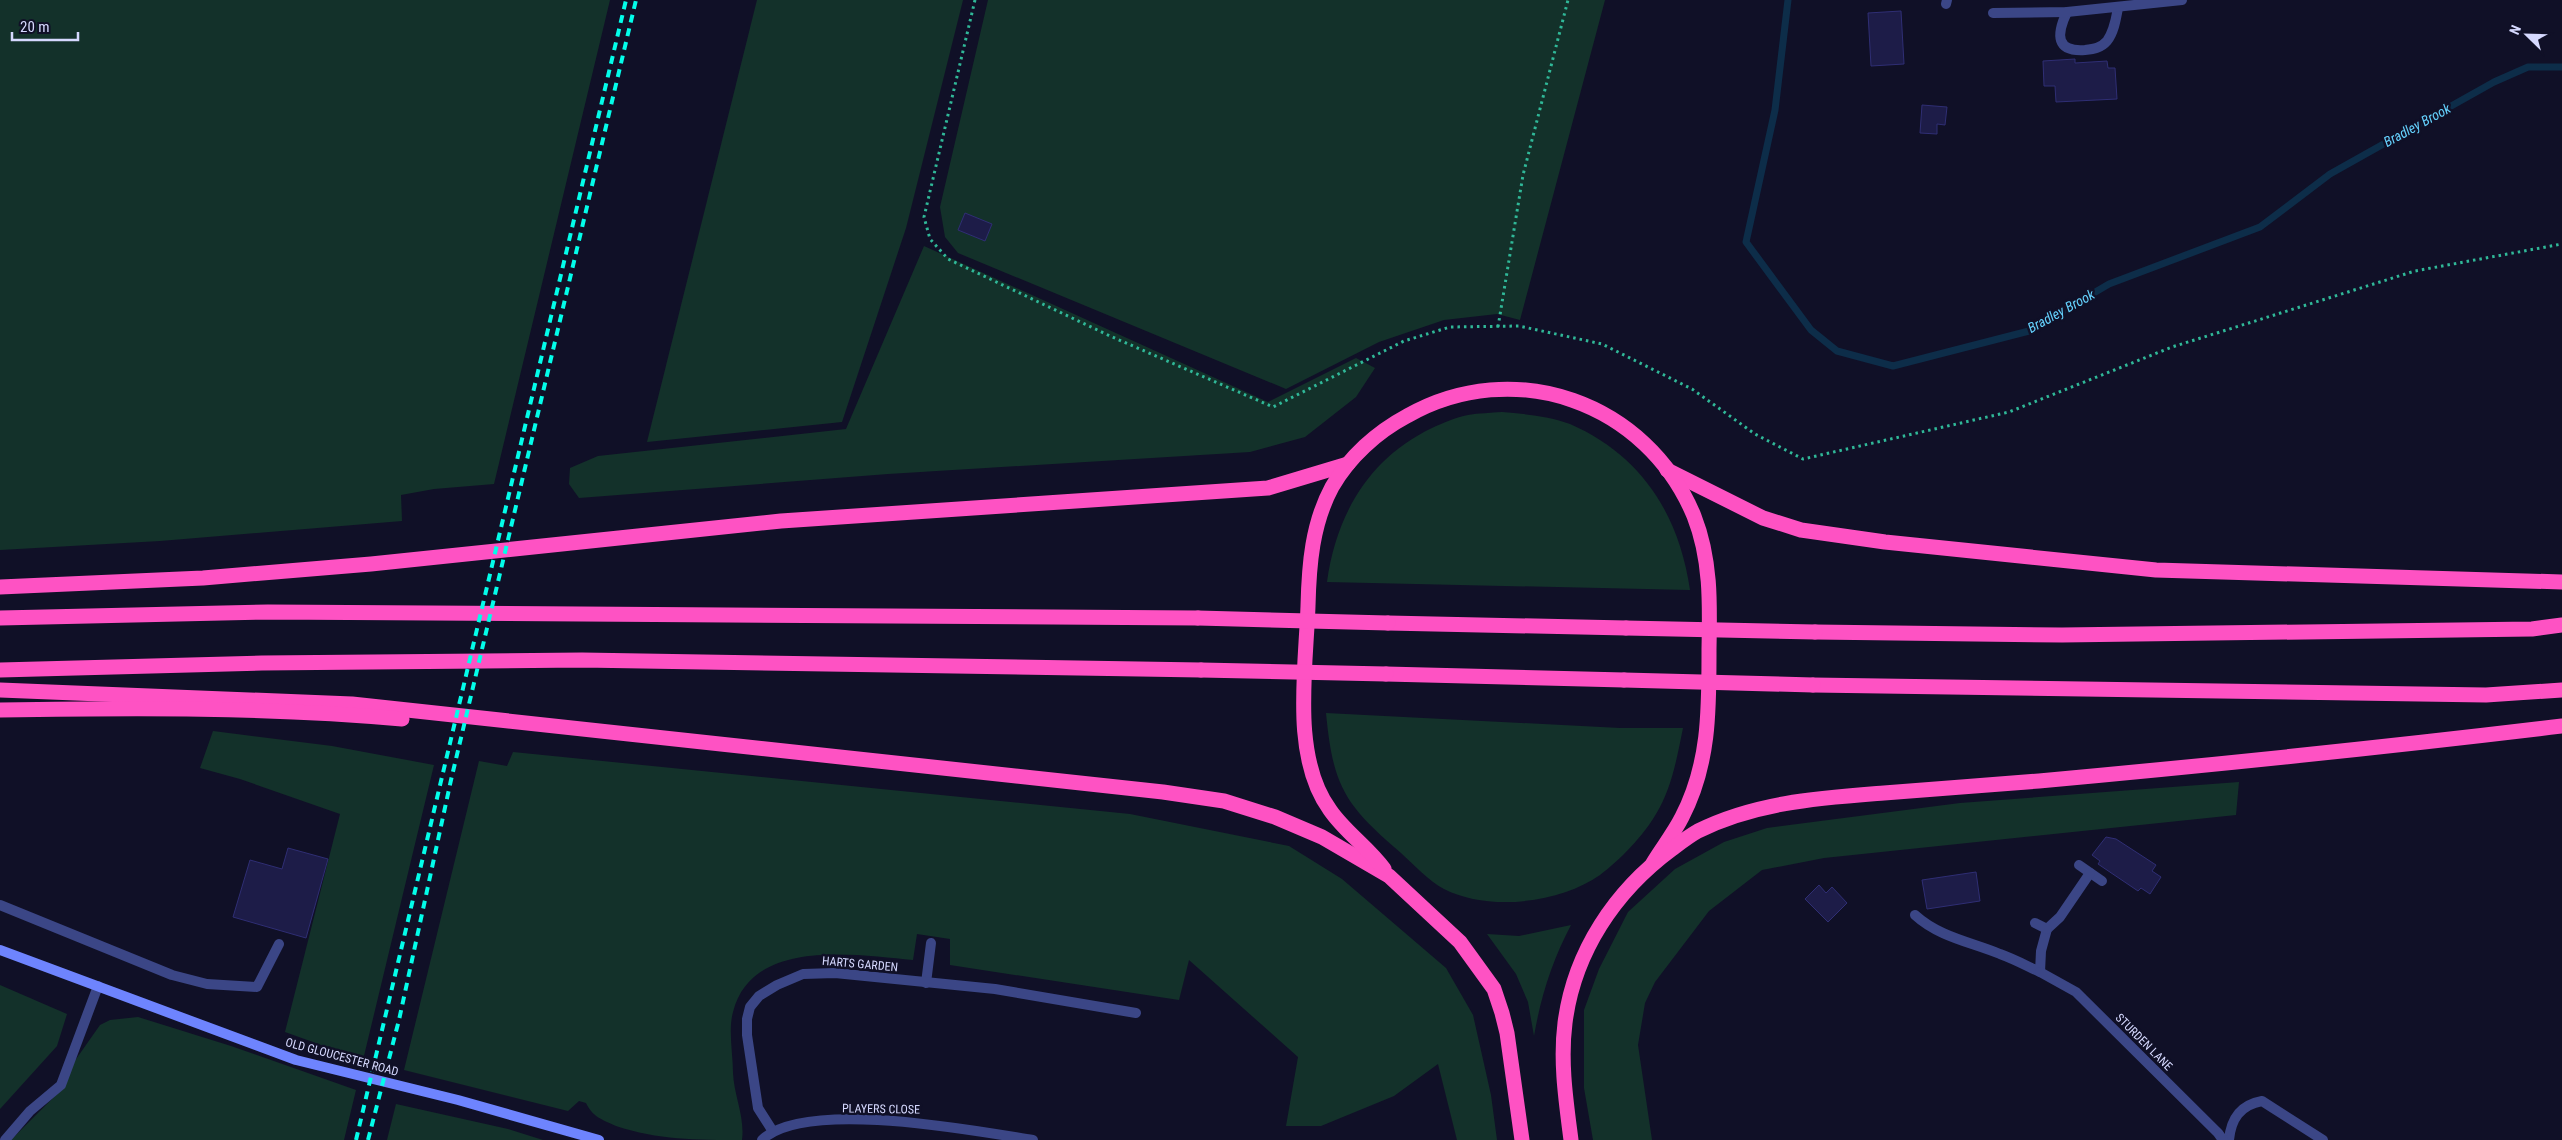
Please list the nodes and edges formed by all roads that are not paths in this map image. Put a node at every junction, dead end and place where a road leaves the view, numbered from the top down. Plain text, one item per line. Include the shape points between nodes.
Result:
1 (2182, 0) edge
2 (2118, 8) junction
3 (2067, 12) junction
4 (1993, 13) dead end
5 (1348, 464) junction
6 (1667, 470) junction
7 (2562, 582) edge
8 (0, 587) edge
9 (0, 618) edge
10 (2562, 626) edge
11 (0, 670) edge
12 (0, 690) edge
13 (2562, 690) edge
14 (0, 710) edge
15 (2562, 726) edge
16 (688, 742) junction
17 (1652, 863) junction
18 (2079, 865) dead end
19 (2090, 873) junction
20 (1389, 876) junction
21 (2102, 880) dead end
22 (0, 905) edge
23 (1915, 915) dead end
24 (2035, 923) dead end
25 (2047, 929) junction
26 (931, 943) dead end
27 (279, 944) dead end
28 (0, 950) edge
29 (2040, 972) junction
30 (926, 984) junction
31 (98, 986) junction
32 (1136, 1013) dead end
33 (772, 1130) junction
34 (5, 1140) edge
35 (599, 1140) edge
36 (762, 1140) edge
37 (1033, 1140) edge
38 (1522, 1140) edge
39 (1572, 1140) edge
40 (2222, 1140) edge
41 (2229, 1140) edge
42 (2323, 1140) edge

1 - 2 street
2 - 3 street
2 - 3 street via 2114,29 2106,42 2096,49 2072,51 2060,40
3 - 4 street
5 - 6 highway via 1393,423 1414,412 1436,401 1496,388 1542,392 1596,410 1635,434
5 - 8 highway via 1268,488 781,521 371,564 203,578
5 - 20 highway via 1330,490 1313,541 1309,570 1305,731 1312,770 1322,798
6 - 7 highway via 1762,518 1801,530 1885,542 2156,570
6 - 17 highway via 1693,513 1703,542 1710,584 1708,729 1700,771 1683,816
9 - 10 highway, bridge via 260,612 1198,618 2062,635
11 - 13 highway, bridge via 582,660 1201,670 1813,685 2486,695
12 - 16 highway via 352,704
14 - 16 highway via 193,707 341,714
15 - 17 highway via 2376,748 1768,806 1696,832
16 - 20 highway via 1224,801 1275,817 1322,837
17 - 39 highway via 1621,895 1596,931 1576,975 1565,1024 1563,1077
18 - 19 street
19 - 21 street
19 - 25 street via 2060,917
20 - 38 highway via 1460,942 1494,989 1507,1032
22 - 27 street via 172,975 207,984 257,987
23 - 29 street, STURDEN LANE via 1936,930
24 - 25 street
25 - 29 street via 2040,951
26 - 30 street
28 - 31 main road, OLD GLOUCESTER ROAD
29 - 40 street, STURDEN LANE via 2076,992
30 - 32 street, HARTS GARDEN via 995,989
30 - 33 street, HARTS GARDEN via 819,972 803,974 759,996 750,1007 747,1035 758,1108
31 - 34 street via 61,1085 30,1111
31 - 35 main road, OLD GLOUCESTER ROAD via 296,1060 458,1100
33 - 36 street
33 - 37 street, PLAYERS CLOSE via 807,1121 915,1121
41 - 42 street via 2233,1119 2240,1110 2262,1101

